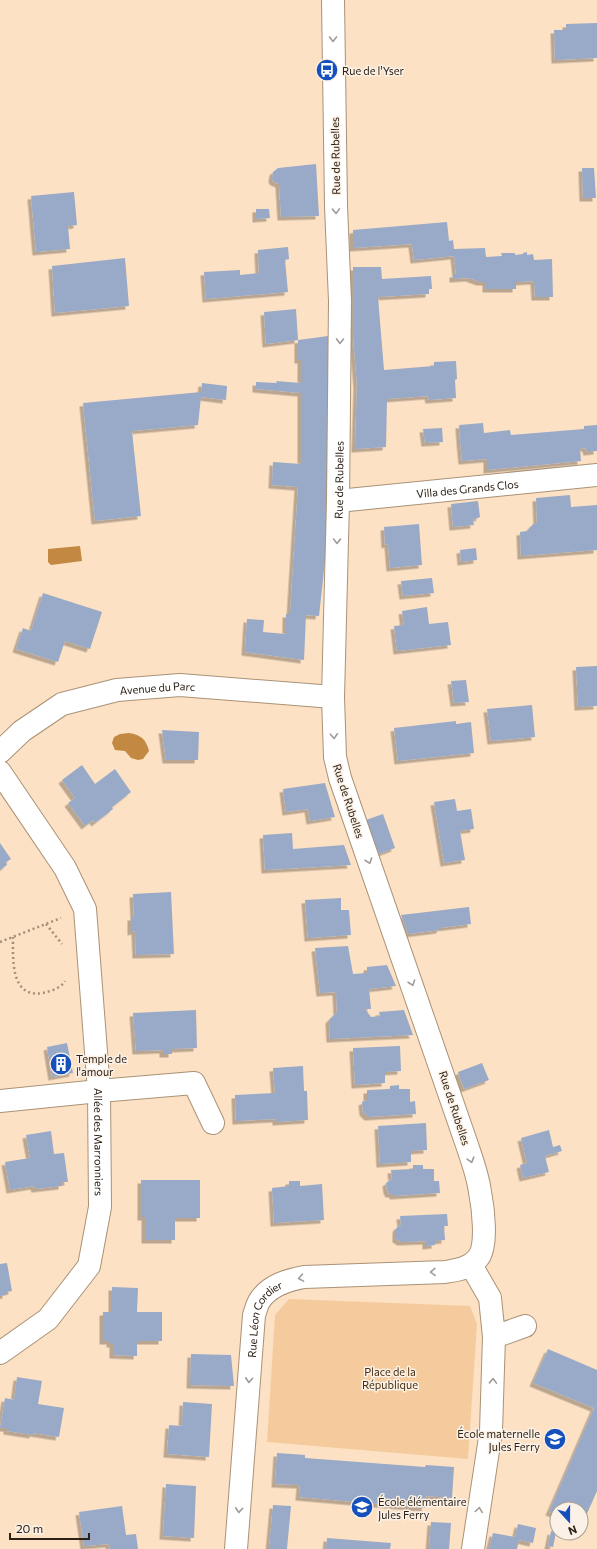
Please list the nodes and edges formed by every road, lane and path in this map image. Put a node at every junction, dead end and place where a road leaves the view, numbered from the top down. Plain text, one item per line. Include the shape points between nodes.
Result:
1 (332, 0) edge
2 (597, 475) edge
3 (338, 501) junction
4 (333, 697) junction
5 (0, 752) edge
6 (0, 772) edge
7 (85, 909) junction
8 (46, 924) junction
9 (13, 937) junction
10 (0, 942) edge
11 (63, 945) dead end
12 (62, 985) dead end
13 (99, 1091) junction
14 (0, 1101) edge
15 (213, 1123) dead end
16 (471, 1265) junction
17 (525, 1326) dead end
18 (494, 1337) junction
19 (0, 1353) edge
20 (236, 1549) edge
21 (473, 1549) edge

1 -> 3 street, Rue de Rubelles via 340,301
2 - 3 street, Villa des Grands Clos
3 -> 4 street, Rue de Rubelles
4 - 5 street, Avenue du Parc via 180,684 117,690 62,704 22,731
4 -> 16 street, Rue de Rubelles via 335,757 340,778 438,1057 480,1192 484,1225 483,1245 479,1257
6 - 7 street, Allée des Marronniers via 64,868
7 - 8 path
7 - 13 street, Allée des Marronniers
8 - 9 path
8 - 11 path
9 - 10 path
9 - 12 path via 13,968 16,980 24,989 34,994
13 - 14 street
13 - 15 street via 194,1083
13 - 19 street, Allée des Marronniers via 100,1207 89,1266 48,1319
16 - 18 street via 490,1298
16 -> 20 street, Rue Léon Cordier via 445,1272 304,1277 286,1281 271,1289 260,1300 254,1315
17 - 18 street
21 -> 18 street via 491,1431

